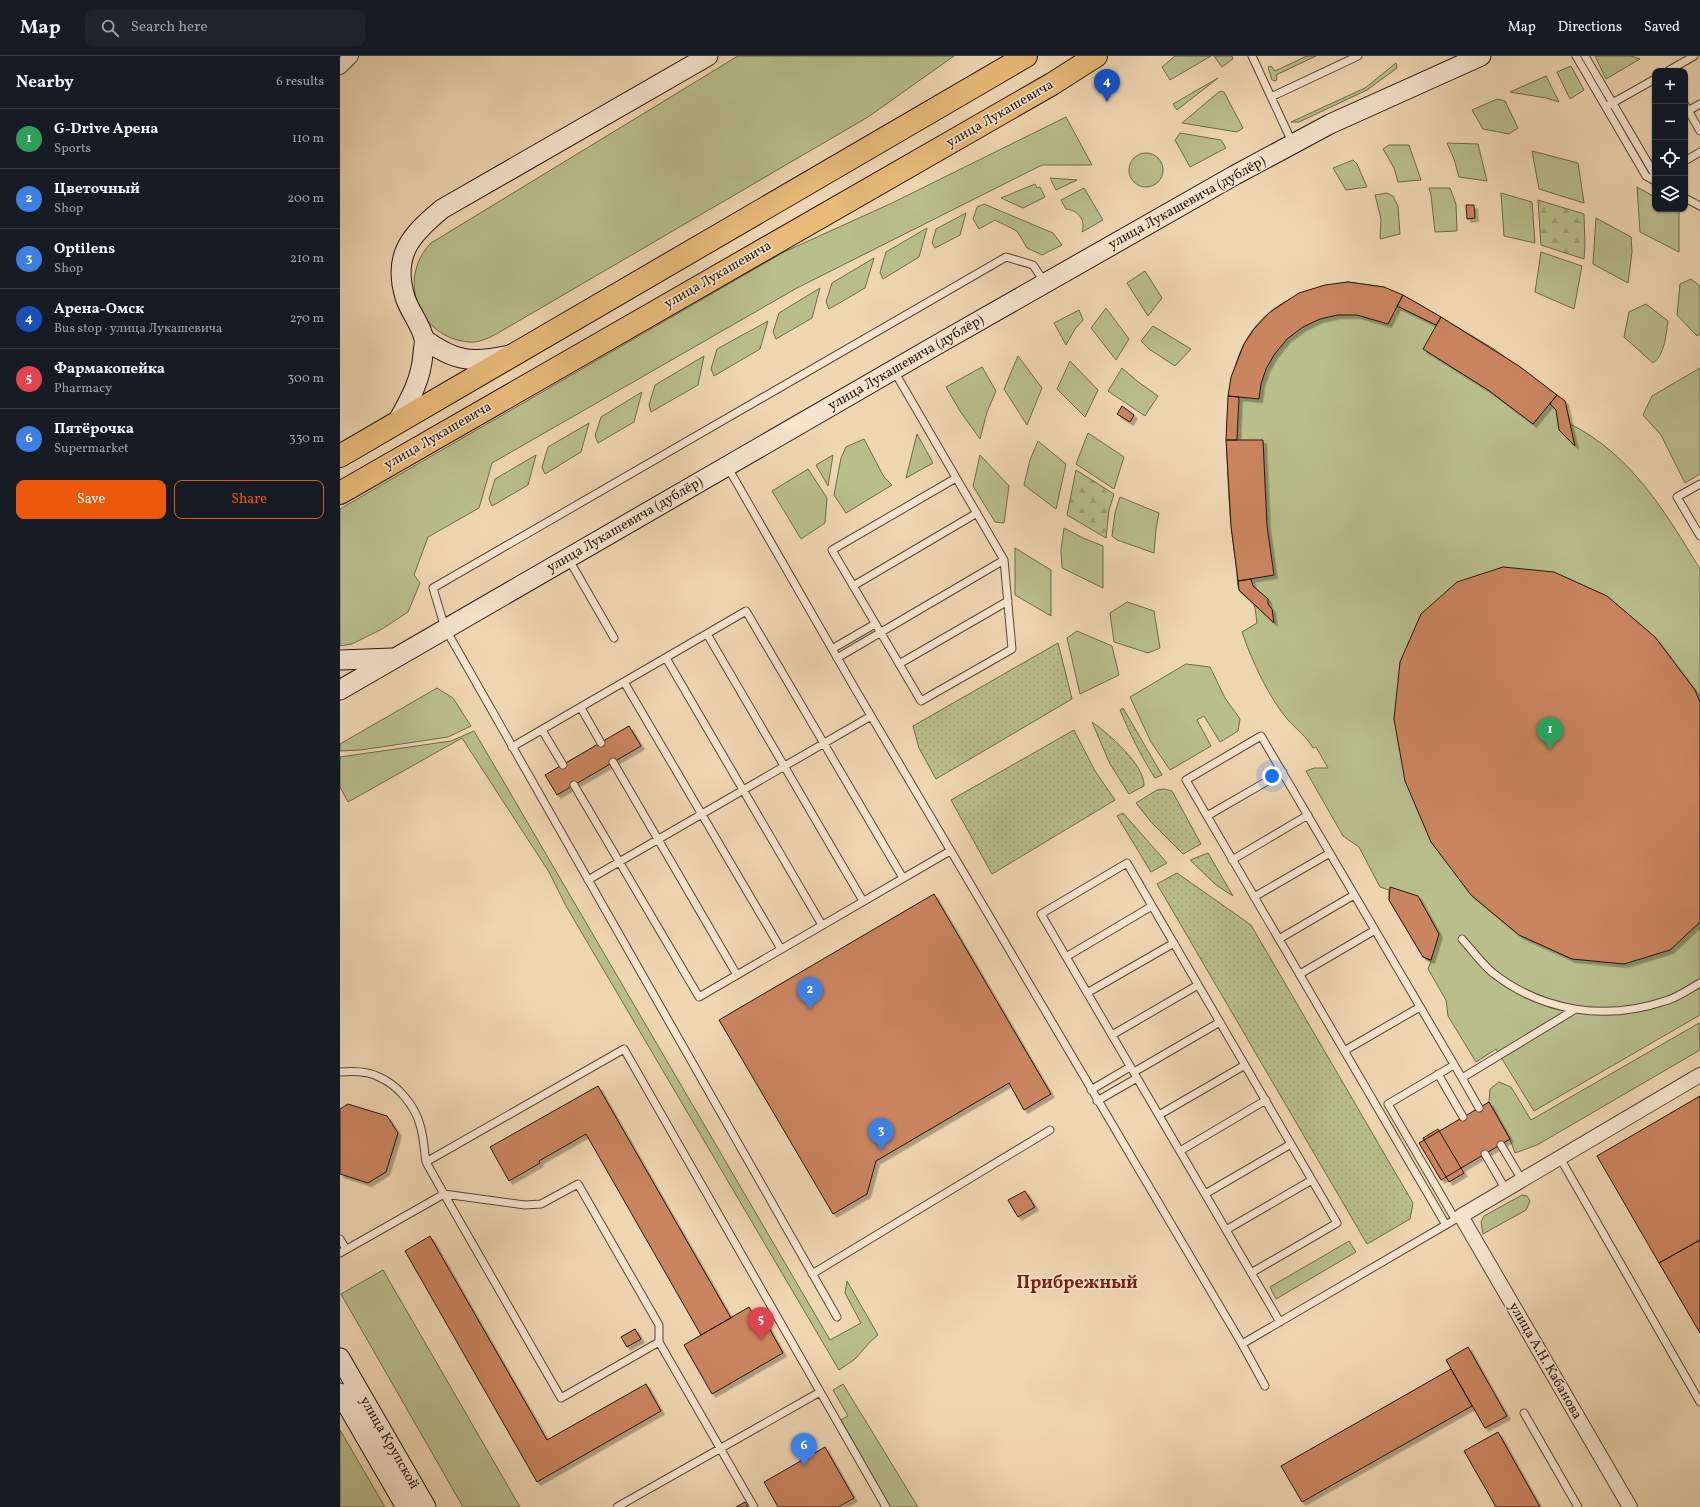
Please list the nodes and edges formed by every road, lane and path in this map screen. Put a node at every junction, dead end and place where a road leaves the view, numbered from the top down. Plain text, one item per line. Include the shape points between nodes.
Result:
1 (351, 56) edge
2 (708, 56) edge
3 (1026, 56) edge
4 (1096, 56) edge
5 (1252, 56) edge
6 (1358, 56) edge
7 (1481, 56) edge
8 (1576, 56) edge
9 (1585, 56) edge
10 (1694, 56) edge
11 (340, 67) edge
12 (1673, 68) edge
13 (1652, 81) edge
14 (1271, 97) junction
15 (1613, 103) junction
16 (1700, 104) edge
17 (1606, 107) junction
18 (1688, 108) edge
19 (1688, 110) edge
20 (1700, 131) edge
21 (1293, 144) junction
22 (1700, 152) edge
23 (1688, 159) edge
24 (1653, 176) edge
25 (1652, 178) edge
26 (1688, 199) edge
27 (1698, 203) edge
28 (1046, 283) junction
29 (424, 339) junction
30 (517, 353) junction
31 (893, 370) junction
32 (396, 424) junction
33 (340, 456) edge
34 (727, 466) junction
35 (956, 478) junction
36 (1700, 484) edge
37 (340, 493) edge
38 (977, 513) junction
39 (1699, 534) edge
40 (568, 558) junction
41 (1004, 560) junction
42 (853, 586) junction
43 (1008, 601) junction
44 (875, 624) junction
45 (445, 628) junction
46 (880, 632) junction
47 (707, 634) junction
48 (614, 638) dead end
49 (832, 649) junction
50 (395, 658) junction
51 (666, 658) junction
52 (837, 658) junction
53 (340, 660) edge
54 (899, 664) junction
55 (624, 682) junction
56 (340, 690) edge
57 (580, 708) junction
58 (871, 716) junction
59 (542, 730) junction
60 (601, 743) dead end
61 (824, 743) junction
62 (512, 747) junction
63 (613, 762) dead end
64 (563, 765) dead end
65 (784, 766) junction
66 (1282, 772) junction
67 (574, 785) dead end
68 (743, 790) junction
69 (702, 814) junction
70 (1308, 815) junction
71 (1207, 816) junction
72 (658, 840) junction
73 (950, 850) junction
74 (1330, 853) junction
75 (1232, 860) junction
76 (620, 862) junction
77 (903, 878) junction
78 (588, 880) junction
79 (1354, 895) junction
80 (1254, 897) junction
81 (863, 901) junction
82 (1152, 906) junction
83 (822, 925) junction
84 (1375, 930) junction
85 (1279, 939) junction
86 (1462, 939) dead end
87 (1174, 943) junction
88 (781, 949) junction
89 (1066, 957) junction
90 (1300, 974) junction
91 (737, 975) junction
92 (1700, 983) edge
93 (1198, 985) junction
94 (1087, 993) junction
95 (1420, 1007) junction
96 (1574, 1010) junction
97 (1220, 1022) junction
98 (1112, 1035) junction
99 (1344, 1050) junction
100 (1245, 1065) junction
101 (1454, 1065) junction
102 (340, 1072) edge
103 (1134, 1072) junction
104 (1438, 1074) junction
105 (1700, 1075) edge
106 (1462, 1078) junction
107 (1091, 1090) junction
108 (1266, 1100) junction
109 (1097, 1101) junction
110 (1479, 1108) dead end
111 (1159, 1115) junction
112 (1463, 1117) dead end
113 (1050, 1130) dead end
114 (1291, 1144) junction
115 (1501, 1145) dead end
116 (1180, 1151) junction
117 (1485, 1154) dead end
118 (1560, 1158) junction
119 (426, 1162) junction
120 (1312, 1180) junction
121 (1522, 1180) junction
122 (1506, 1190) junction
123 (444, 1194) junction
124 (1205, 1194) junction
125 (1458, 1218) junction
126 (1446, 1225) junction
127 (1226, 1230) junction
128 (340, 1239) edge
129 (343, 1251) edge
130 (1251, 1273) junction
131 (812, 1274) junction
132 (837, 1317) dead end
133 (1280, 1322) junction
134 (659, 1342) junction
135 (1242, 1344) junction
136 (340, 1358) edge
137 (1265, 1386) dead end
138 (820, 1392) junction
139 (340, 1393) edge
140 (1700, 1402) edge
141 (1524, 1413) dead end
142 (720, 1448) junction
143 (406, 1507) edge
144 (426, 1507) edge
145 (617, 1507) edge
146 (754, 1507) edge
147 (886, 1507) edge
148 (1578, 1507) edge
149 (1630, 1507) edge

1 - 11 street
2 - 29 street via 442,209 418,230 405,250 401,272 405,297
3 - 30 main road
4 - 37 main road, улица Лукашевича via 1045,88
5 - 14 lane
6 - 14 lane
7 - 21 street, улица Лукашевича (дублёр) via 1407,88
8 - 17 lane
9 - 15 lane
10 - 12 lane
13 - 15 lane
14 - 21 lane
15 - 17 lane
15 - 24 lane
16 - 18 lane
17 - 25 lane via 1646,176
19 - 20 lane
21 - 28 street, улица Лукашевича (дублёр)
22 - 23 lane
26 - 27 lane
28 - 31 street, улица Лукашевича (дублёр)
28 - 45 lane via 1033,265 1006,258 992,265 433,588
29 - 30 street via 440,351 460,359 487,360
29 - 32 street via 422,370 414,394
30 - 32 main road
31 - 34 street, улица Лукашевича (дублёр)
31 - 35 lane
32 - 33 main road
34 - 40 street, улица Лукашевича (дублёр)
34 - 49 lane
35 - 38 lane
35 - 42 lane via 832,550
36 - 39 lane via 1677,497
38 - 41 lane
38 - 42 lane
40 - 45 street, улица Лукашевича (дублёр)
40 - 48 lane
41 - 43 lane
41 - 46 lane
42 - 44 lane
43 - 54 lane
43 - 54 lane via 1012,649 921,701
44 - 46 lane
44 - 49 lane
45 - 50 street, улица Лукашевича (дублёр)
45 - 62 lane
46 - 52 lane
46 - 54 lane
47 - 51 lane
47 - 61 lane via 746,611
47 - 65 lane
49 - 52 lane
50 - 53 street
50 - 56 street, улица Лукашевича (дублёр)
51 - 55 lane
51 - 68 lane
52 - 58 lane
55 - 57 lane
55 - 69 lane
57 - 59 lane
57 - 60 lane
58 - 61 lane
58 - 73 lane
59 - 62 lane
59 - 64 lane
61 - 65 lane
61 - 77 lane
62 - 78 lane
63 - 72 lane
65 - 68 lane
65 - 81 lane
66 - 70 lane
66 - 71 lane
66 - 71 lane via 1261,736 1186,780
67 - 76 lane
68 - 69 lane
68 - 83 lane
69 - 72 lane
69 - 88 lane
70 - 74 lane
70 - 75 lane
71 - 75 lane
72 - 76 lane
72 - 91 lane
73 - 77 lane
73 - 107 lane
74 - 79 lane
74 - 80 lane
75 - 80 lane
76 - 78 lane
76 - 91 lane via 699,997
77 - 81 lane
78 - 131 lane
79 - 84 lane
79 - 85 lane
80 - 85 lane
81 - 83 lane
82 - 87 lane
82 - 89 lane
82 - 89 lane via 1127,863 1120,867 1041,914
83 - 88 lane
84 - 90 lane
84 - 95 lane
85 - 90 lane
86 - 96 lane via 1493,972 1531,996
87 - 93 lane
87 - 94 lane
88 - 91 lane
89 - 94 lane
90 - 99 lane
92 - 96 lane via 1666,1001 1621,1012
93 - 97 lane
93 - 98 lane
94 - 98 lane
95 - 99 lane
95 - 101 lane
96 - 106 lane
97 - 100 lane
97 - 103 lane
98 - 103 lane
99 - 126 lane
100 - 108 lane
100 - 111 lane
101 - 104 lane
101 - 106 lane
102 - 119 lane via 353,1071 379,1077 400,1092 414,1108 420,1125
103 - 107 lane
103 - 109 lane
103 - 111 lane
104 - 112 lane
104 - 125 lane via 1388,1104
105 - 118 street
106 - 110 lane
107 - 109 lane
108 - 114 lane
108 - 116 lane
109 - 135 lane
111 - 116 lane
113 - 131 lane
114 - 120 lane
114 - 124 lane
115 - 121 lane
116 - 124 lane
117 - 122 lane
118 - 121 street
118 - 140 lane
119 - 123 lane
119 - 138 lane via 624,1049
120 - 127 lane
120 - 130 lane via 1337,1222
121 - 122 street
122 - 125 street
123 - 129 lane
123 - 134 lane via 525,1205 541,1204 578,1184 659,1325
123 - 134 lane via 561,1398
124 - 127 lane
125 - 126 lane
125 - 149 street, улица А.Н. Кабанова
126 - 133 lane
127 - 130 lane
128 - 129 lane
130 - 133 lane
131 - 132 lane
133 - 135 lane
134 - 142 lane
135 - 137 lane
136 - 144 street, улица Крупской
138 - 142 lane
138 - 147 lane
139 - 143 street, улица Крупской
141 - 148 lane
142 - 145 lane
142 - 146 lane

